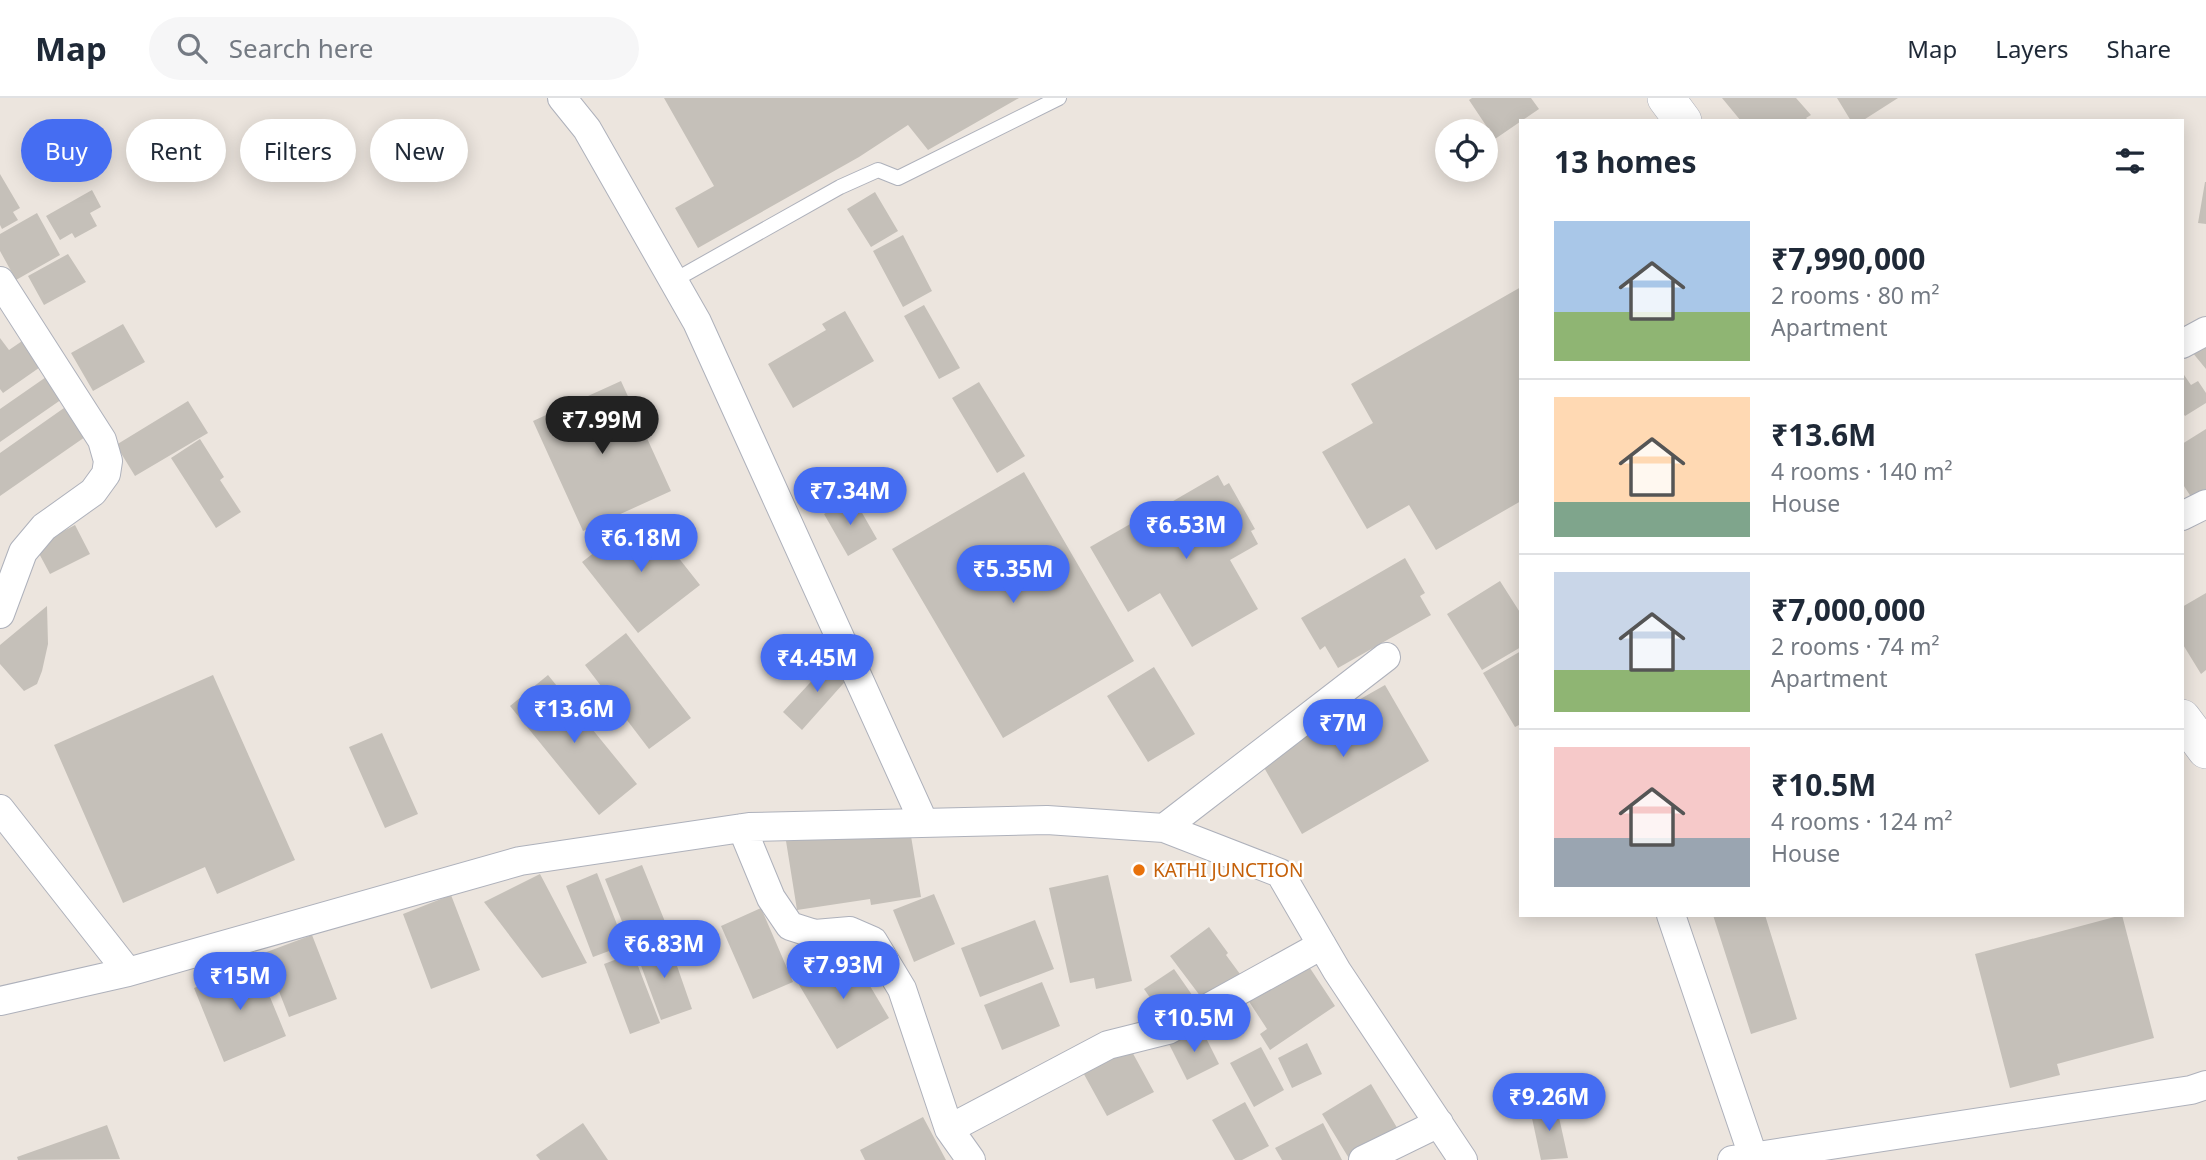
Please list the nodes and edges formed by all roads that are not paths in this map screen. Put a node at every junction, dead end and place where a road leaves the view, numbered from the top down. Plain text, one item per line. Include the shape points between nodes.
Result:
1 (562, 98) edge
2 (1059, 98) edge
3 (1666, 98) edge
4 (1682, 119) edge
5 (0, 281) edge
6 (673, 281) junction
7 (2206, 331) edge
8 (2184, 343) edge
9 (2206, 504) edge
10 (2184, 515) edge
11 (8, 560) edge
12 (0, 614) edge
13 (1386, 657) dead end
14 (2184, 721) edge
15 (2206, 750) edge
16 (0, 809) edge
17 (924, 823) junction
18 (742, 828) junction
19 (1164, 828) junction
20 (1672, 917) edge
21 (1322, 945) junction
22 (128, 972) junction
23 (0, 1001) edge
24 (2206, 1085) edge
25 (949, 1129) junction
26 (1452, 1147) edge
27 (1743, 1158) edge
28 (971, 1160) edge
29 (1363, 1160) edge

1 - 6 street via 587,129
2 - 6 lane via 898,178 878,170 841,187
3 - 4 street
5 - 11 street via 102,440 107,461 106,474 93,492
6 - 17 street via 697,322
7 - 8 street
9 - 10 street
11 - 12 street
13 - 19 street
14 - 15 street
16 - 22 street
17 - 18 street
17 - 19 street via 1047,820
18 - 22 street via 520,862
18 - 25 street via 771,898 790,926 814,934 850,931 873,941 902,989
19 - 21 street via 1280,873
20 - 27 street
21 - 25 street via 1168,1030 1108,1045
21 - 26 street
22 - 23 street
24 - 27 street
25 - 28 street
26 - 29 street

